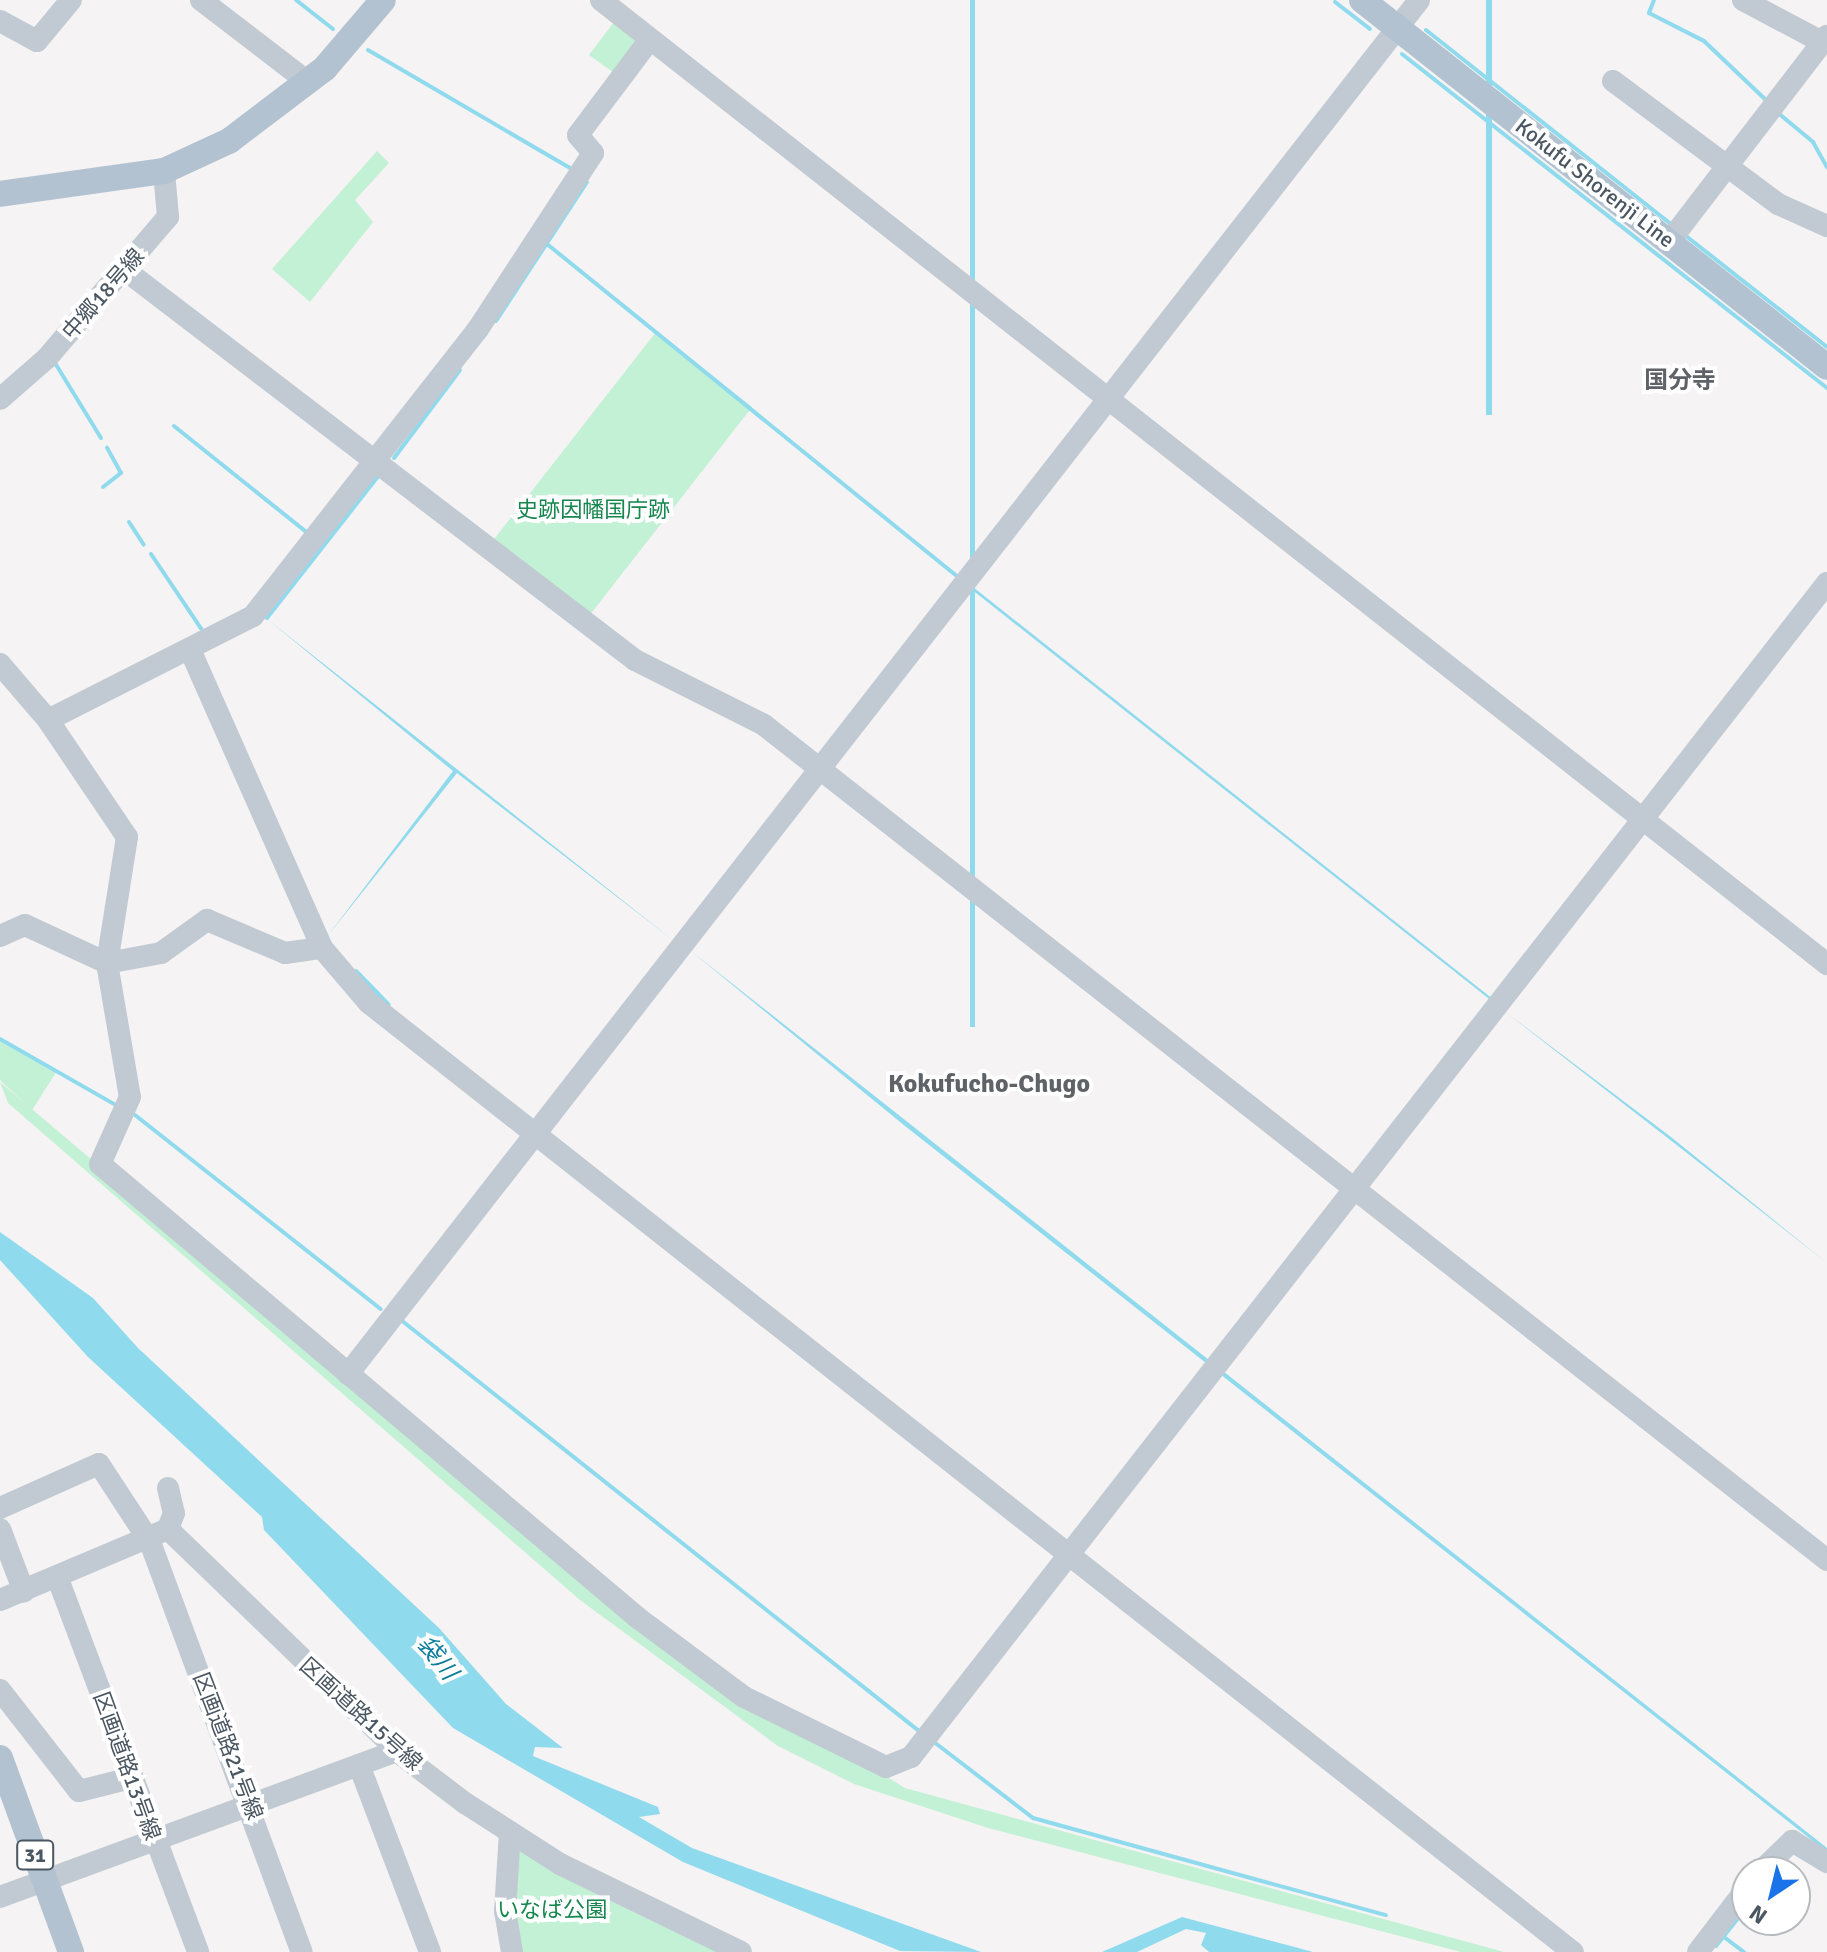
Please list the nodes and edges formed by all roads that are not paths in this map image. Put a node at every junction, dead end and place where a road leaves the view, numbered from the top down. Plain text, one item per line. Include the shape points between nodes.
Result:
1 (71, 0) edge
2 (201, 0) edge
3 (383, 0) edge
4 (601, 0) edge
5 (1362, 0) edge
6 (1419, 0) edge
7 (1743, 0) edge
8 (0, 21) edge
9 (1397, 27) junction
10 (650, 39) junction
11 (1824, 39) edge
12 (1613, 81) dead end
13 (308, 82) junction
14 (1732, 165) junction
15 (164, 171) junction
16 (0, 194) edge
17 (1827, 226) edge
18 (1669, 242) junction
19 (125, 270) junction
20 (1827, 367) edge
21 (0, 399) edge
22 (1108, 400) junction
23 (378, 457) junction
24 (1827, 583) edge
25 (191, 652) junction
26 (0, 664) edge
27 (48, 720) junction
28 (820, 768) junction
29 (1641, 819) junction
30 (0, 936) edge
31 (322, 948) junction
32 (107, 963) junction
33 (1827, 964) edge
34 (535, 1133) junction
35 (1355, 1189) junction
36 (348, 1374) junction
37 (168, 1488) dead end
38 (0, 1508) edge
39 (0, 1529) edge
40 (159, 1536) junction
41 (1069, 1554) junction
42 (1827, 1560) edge
43 (58, 1579) junction
44 (24, 1592) junction
45 (0, 1600) edge
46 (0, 1690) edge
47 (397, 1751) junction
48 (1, 1761) edge
49 (359, 1765) junction
50 (131, 1778) junction
51 (250, 1804) junction
52 (510, 1832) junction
53 (154, 1841) junction
54 (1777, 1856) edge
55 (1827, 1862) edge
56 (44, 1881) junction
57 (0, 1897) edge
58 (1731, 1909) edge
59 (71, 1952) edge
60 (198, 1952) edge
61 (302, 1952) edge
62 (430, 1952) edge
63 (512, 1952) edge
64 (741, 1952) edge
65 (1573, 1952) edge
66 (1698, 1952) edge

1 - 8 street via 30,43
2 - 13 street
3 - 13 main road
4 - 10 street
5 - 9 main road, Kokufu Shorenji Line
6 - 9 street
7 - 11 street
9 - 18 main road, Kokufu Shorenji Line
9 - 22 street
10 - 22 street
10 - 23 street via 578,135 593,153 478,329
11 - 14 street
12 - 14 street
13 - 15 main road via 229,141
14 - 17 street via 1778,204
14 - 18 street
15 - 16 main road
15 - 19 street, 中郷18号線 via 168,217
18 - 20 main road, Kokufu Shorenji Line
19 - 21 street, 中郷18号線
19 - 23 street
22 - 28 street
22 - 29 street
23 - 25 street via 253,616
23 - 28 street via 635,660 764,725
24 - 29 street
25 - 27 street via 175,651
25 - 31 street
26 - 27 street
27 - 32 street via 127,837
28 - 34 street
28 - 35 street
29 - 33 street
29 - 35 street
30 - 32 street via 25,925
31 - 32 street via 285,953 207,920 161,953
31 - 34 street via 369,1003
32 - 36 street via 130,1097 100,1164
34 - 36 street
34 - 41 street
35 - 41 street
35 - 42 street
36 - 41 street via 518,1521 744,1697 886,1767 911,1757
37 - 40 street via 174,1513
38 - 40 street via 99,1464
39 - 44 street
40 - 43 street
40 - 47 street, 区画道路15号線
40 - 51 street, 区画道路21号線
41 - 65 street
43 - 44 street
43 - 50 street, 区画道路13号線
44 - 45 street
46 - 50 street via 79,1791
47 - 49 street
47 - 52 street, 区画道路15号線
48 - 56 main road, 31
49 - 51 street
49 - 62 street
50 - 53 street, 区画道路13号線
51 - 53 street
51 - 61 street, 区画道路21号線
52 - 63 street via 505,1911
52 - 64 street, 区画道路15号線
53 - 56 street
53 - 60 street, 区画道路13号線
54 - 55 street via 1792,1841
56 - 57 street
56 - 59 main road, 31
58 - 66 street

